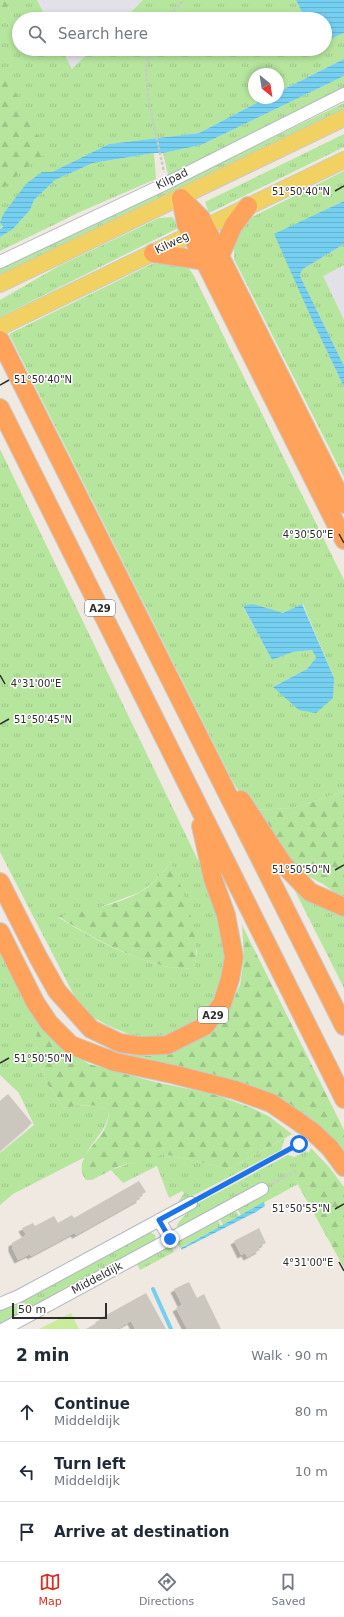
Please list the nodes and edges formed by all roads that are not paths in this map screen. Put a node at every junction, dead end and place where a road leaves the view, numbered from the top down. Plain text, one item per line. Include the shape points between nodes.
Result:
1 (344, 94) edge
2 (344, 118) edge
3 (344, 160) edge
4 (181, 198) junction
5 (248, 206) junction
6 (198, 230) junction
7 (153, 253) junction
8 (212, 258) junction
9 (0, 262) edge
10 (0, 284) edge
11 (0, 327) edge
12 (0, 340) edge
13 (0, 408) edge
14 (344, 504) edge
15 (344, 540) edge
16 (194, 727) junction
17 (195, 798) junction
18 (0, 882) edge
19 (344, 907) edge
20 (0, 932) edge
21 (344, 1026) edge
22 (344, 1099) edge
23 (344, 1167) edge
24 (262, 1189) road end
25 (190, 1203) road end
26 (159, 1220) junction
27 (170, 1239) junction
28 (0, 1304) edge
29 (4, 1329) edge

1 - 9 street, Kilpad via 171,181
2 - 4 main road
3 - 5 main road, Kilweg
4 - 6 highway via 186,224
4 - 10 main road
5 - 6 main road, Kilweg
5 - 8 highway
6 - 7 main road, Kilweg
6 - 8 highway
7 - 8 highway
7 - 11 main road, Kilweg
8 - 14 highway
8 - 15 highway
12 - 16 highway, A29
13 - 17 highway, A29
16 - 19 highway, A29 via 283,864 310,892
16 - 21 highway, A29
17 - 18 highway, A29 via 213,879 226,915 234,957 222,1004 205,1026 167,1046 120,1043 90,1028 57,991
17 - 22 highway, A29
20 - 23 highway, bridge via 35,1002 49,1023 71,1045 115,1062 236,1090 271,1103 313,1132 330,1148
24 - 27 street, Middeldijk
25 - 26 street, Middeldijk
26 - 27 street
26 - 28 street, Middeldijk
27 - 29 street, Middeldijk

